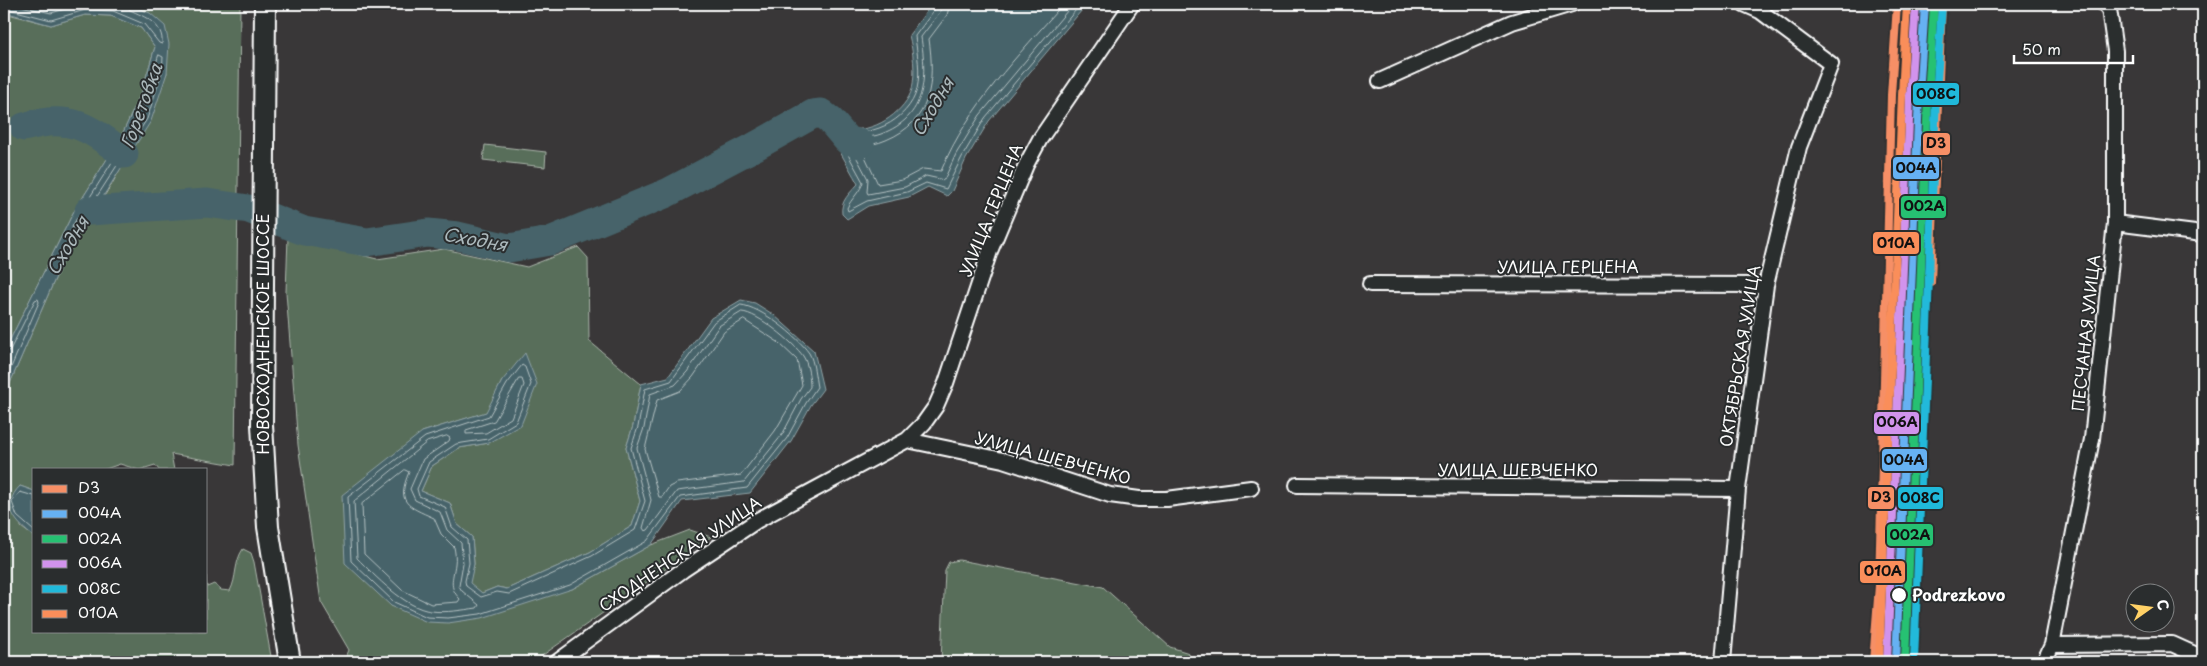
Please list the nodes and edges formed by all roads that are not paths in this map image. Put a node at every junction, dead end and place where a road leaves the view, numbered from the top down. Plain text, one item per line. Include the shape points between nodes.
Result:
1 (265, 4) edge
2 (1132, 4) edge
3 (1572, 4) edge
4 (1744, 4) edge
5 (2110, 5) edge
6 (1380, 81) dead end
7 (2115, 223) junction
8 (2203, 234) edge
9 (1370, 284) dead end
10 (1766, 285) junction
11 (907, 440) junction
12 (1298, 485) dead end
13 (1251, 488) dead end
14 (1738, 489) junction
15 (2052, 645) junction
16 (2203, 658) edge
17 (290, 662) edge
18 (557, 662) edge
19 (1723, 662) edge
20 (2044, 662) edge

1 - 17 main road, НОВОСХОДНЕНСКОЕ ШОССЕ via 262,425 268,527
2 - 11 street, УЛИЦА ГЕРЦЕНА via 1040,139 1026,165 990,251 946,383 924,424
3 - 6 street via 1512,22
4 - 10 street, ОКТЯБРЬСКАЯ УЛИЦА via 1760,11 1831,64 1799,147
5 - 7 street, ПЕСЧАНАЯ УЛИЦА via 2116,52
7 - 8 street
7 - 15 street, ПЕСЧАНАЯ УЛИЦА via 2092,439
9 - 10 street, УЛИЦА ГЕРЦЕНА
10 - 14 street, ОКТЯБРЬСКАЯ УЛИЦА
11 - 13 street, УЛИЦА ШЕВЧЕНКО via 1003,460 1110,495 1139,500 1168,500
11 - 18 street, СХОДНЕНСКАЯ УЛИЦА via 758,520
12 - 14 street, УЛИЦА ШЕВЧЕНКО
14 - 19 street, ОКТЯБРЬСКАЯ УЛИЦА
15 - 16 street via 2172,644
15 - 20 street, ПЕСЧАНАЯ УЛИЦА

